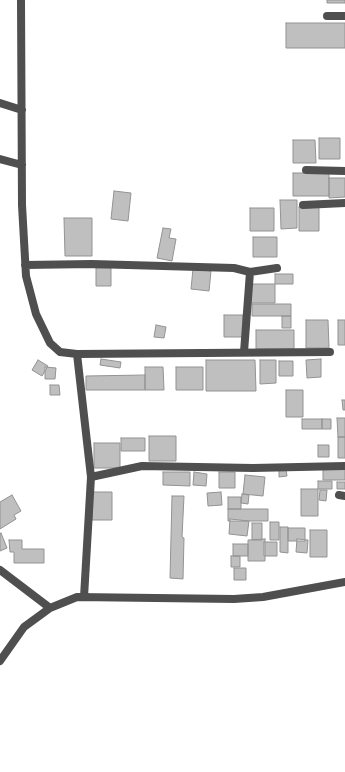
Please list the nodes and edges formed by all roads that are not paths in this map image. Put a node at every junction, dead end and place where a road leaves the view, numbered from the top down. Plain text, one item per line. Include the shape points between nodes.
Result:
1 (21, 0) edge
2 (327, 16) dead end
3 (345, 16) edge
4 (0, 103) edge
5 (22, 110) junction
6 (0, 159) edge
7 (22, 165) junction
8 (306, 170) dead end
9 (345, 171) edge
10 (345, 203) edge
11 (303, 205) dead end
12 (25, 265) junction
13 (277, 268) dead end
14 (250, 272) junction
15 (244, 352) junction
16 (330, 352) dead end
17 (77, 354) junction
18 (345, 466) edge
19 (91, 477) junction
20 (0, 570) edge
21 (345, 582) edge
22 (84, 597) junction
23 (50, 608) junction
24 (0, 662) edge

1 - 5 street
2 - 3 street
4 - 5 street
5 - 7 street
6 - 7 street
7 - 12 street
8 - 9 street
10 - 11 street
12 - 14 street via 234,268
12 - 17 street via 36,314 50,343 60,352
13 - 14 street
14 - 15 street
15 - 16 street
15 - 17 street
17 - 19 street
18 - 19 street via 142,466
19 - 22 street
20 - 23 street
21 - 22 street via 234,599
22 - 23 street via 77,597
23 - 24 street via 24,627

